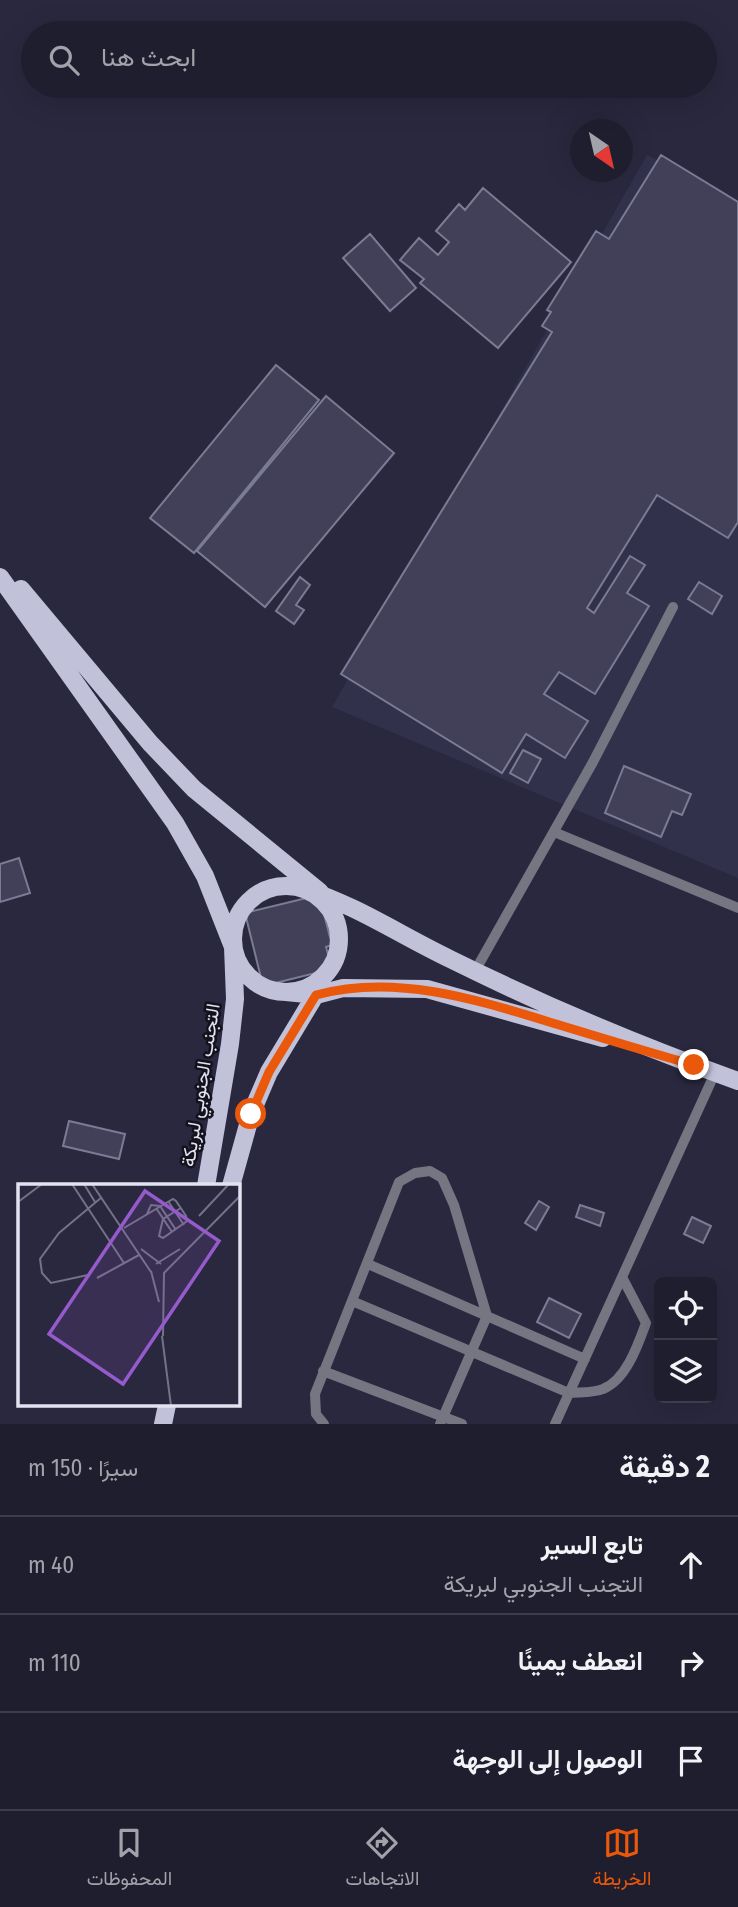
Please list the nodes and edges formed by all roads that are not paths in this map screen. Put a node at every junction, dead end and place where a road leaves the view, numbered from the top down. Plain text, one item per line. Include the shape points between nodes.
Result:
1 (0, 565) edge
2 (0, 578) edge
3 (673, 607) dead end
4 (554, 832) junction
5 (326, 900) junction
6 (738, 908) edge
7 (233, 947) junction
8 (329, 970) junction
9 (475, 971) junction
10 (285, 992) junction
11 (316, 995) junction
12 (694, 1065) junction
13 (715, 1073) junction
14 (738, 1081) edge
15 (206, 1184) edge
16 (232, 1184) edge
17 (368, 1264) junction
18 (622, 1277) junction
19 (352, 1301) junction
20 (487, 1316) junction
21 (472, 1350) junction
22 (585, 1359) junction
23 (323, 1371) junction
24 (569, 1393) junction
25 (442, 1420) edge
26 (324, 1424) edge
27 (462, 1424) edge
28 (555, 1424) edge

1 - 5 main road via 194,789
2 - 7 main road via 175,823 205,876
3 - 4 lane
4 - 6 lane
4 - 9 lane
5 - 7 main road via 302,888 268,888 240,911
5 - 8 main road via 340,938
5 - 9 main road via 349,904
7 - 10 main road via 239,965 251,979 267,989
7 - 15 main road, التجنب الجنوبي لبريكة via 230,1044
8 - 10 main road via 310,986
8 - 11 main road
9 - 12 main road
10 - 11 main road
11 - 12 main road via 343,988 427,989
11 - 16 main road via 269,1072 251,1114
12 - 13 main road
13 - 14 main road
13 - 18 lane
17 - 19 lane
17 - 20 lane
17 - 20 lane via 399,1182 430,1171 442,1178 454,1205
18 - 22 lane
18 - 24 lane via 646,1324 636,1350 614,1383 602,1390
19 - 21 lane
19 - 23 lane
20 - 21 lane
20 - 22 lane
21 - 24 lane
21 - 25 lane
22 - 24 lane
23 - 25 lane
23 - 26 lane via 315,1394 316,1415
24 - 28 lane
25 - 27 lane

